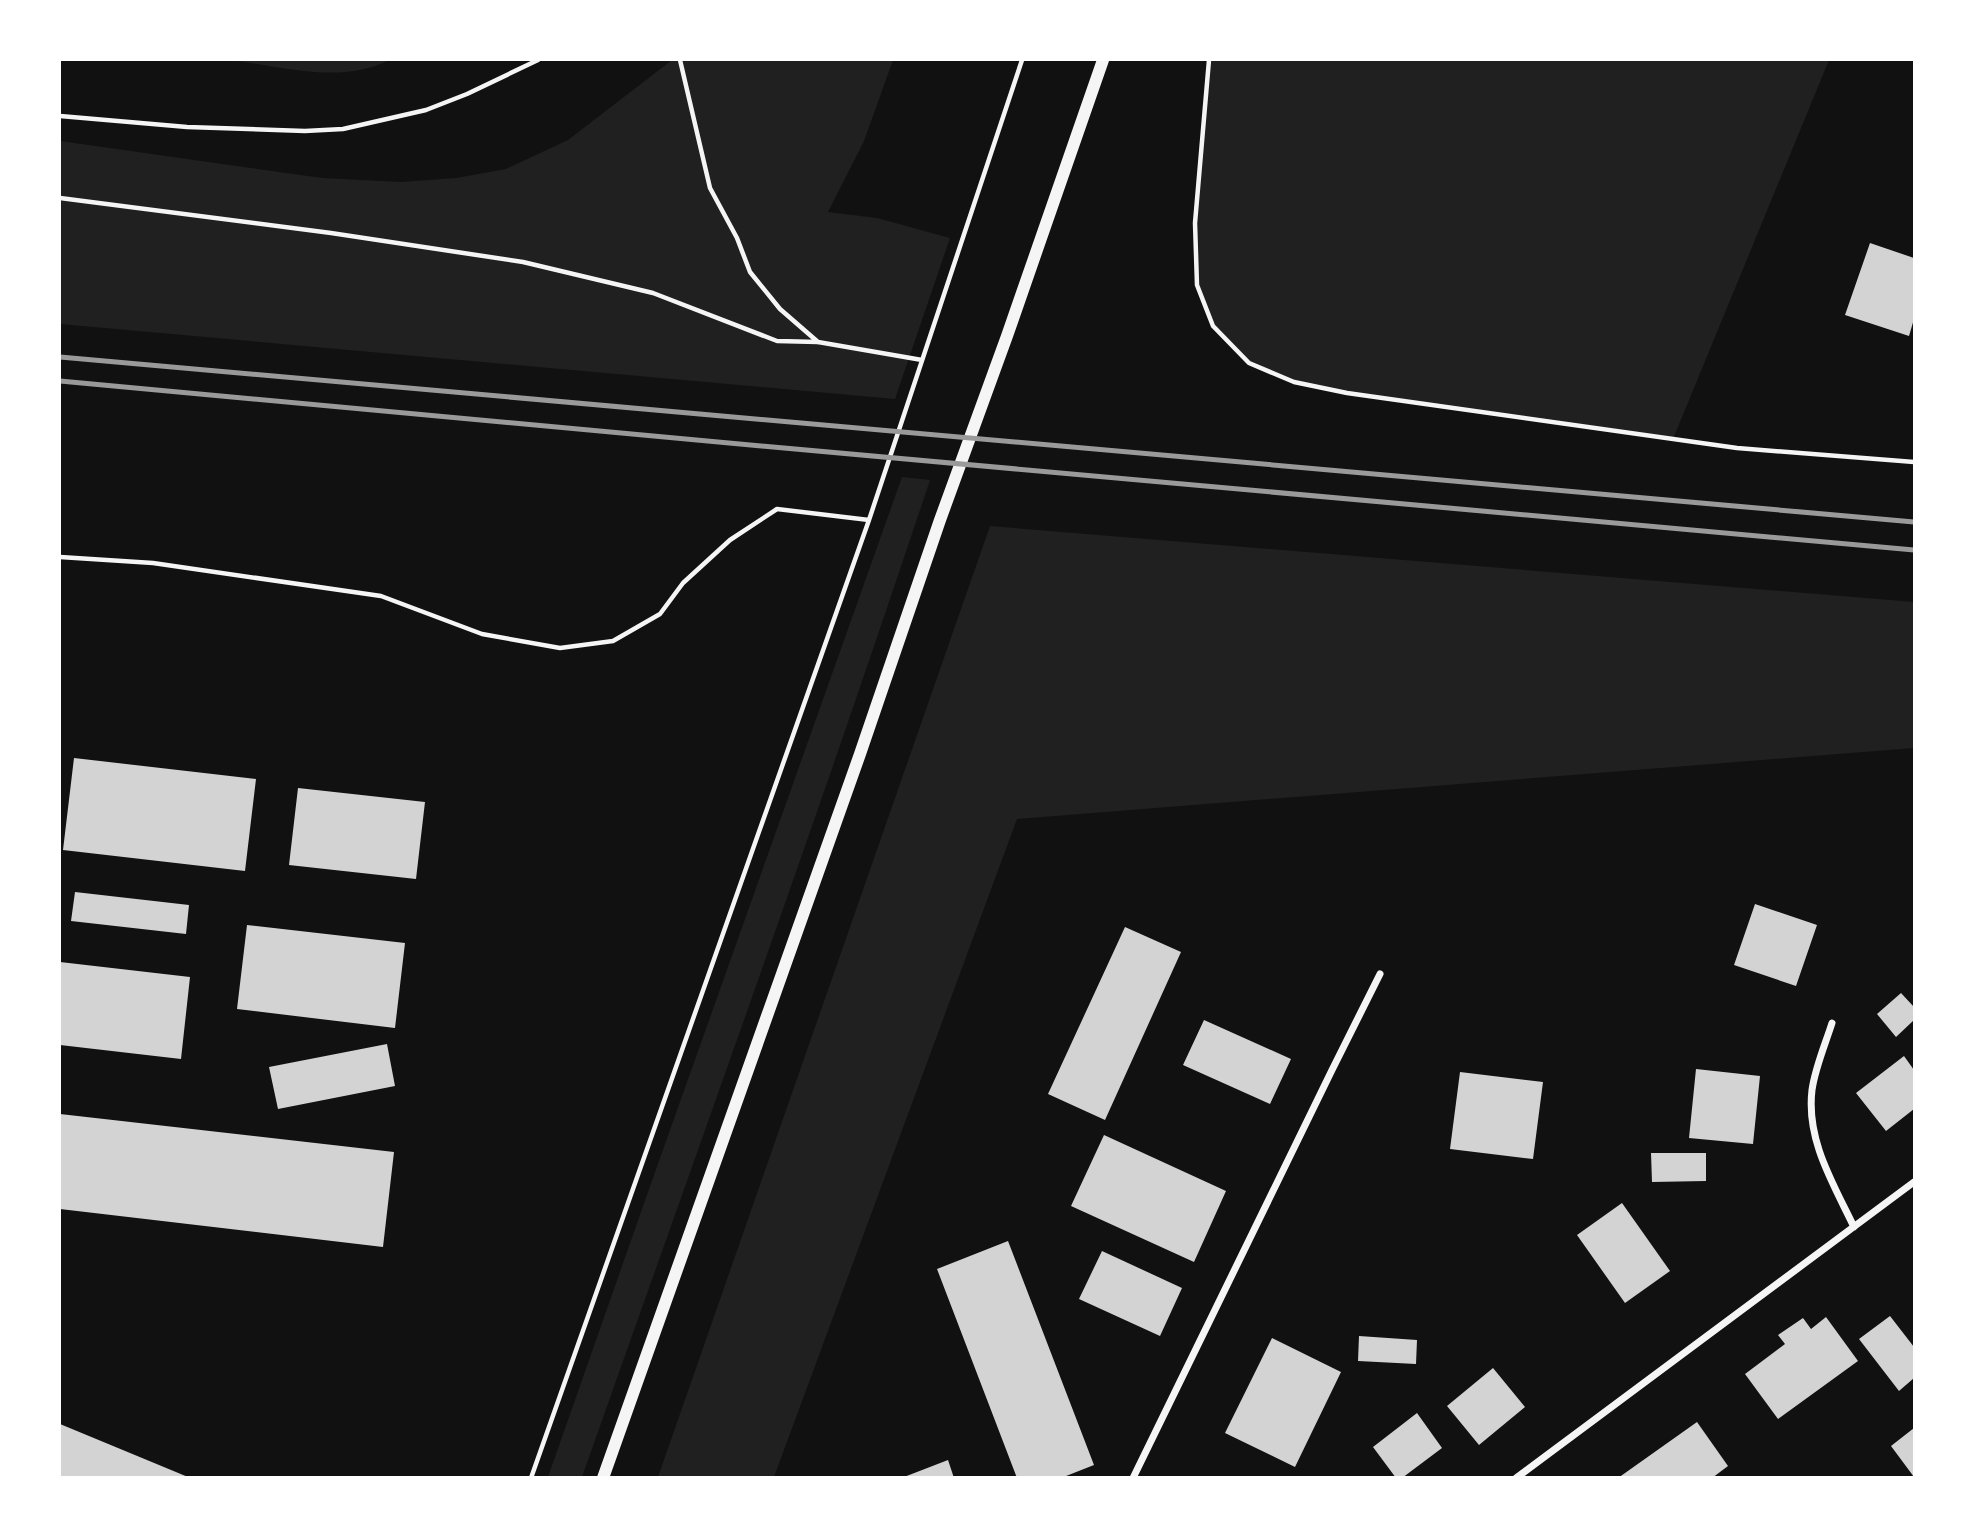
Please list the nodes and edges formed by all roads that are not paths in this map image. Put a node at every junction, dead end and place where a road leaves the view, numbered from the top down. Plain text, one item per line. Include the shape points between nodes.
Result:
1 (1103, 60) edge
2 (1380, 974) dead end
3 (1832, 1023) dead end
4 (1914, 1182) edge
5 (1854, 1227) junction
6 (603, 1478) edge
7 (1133, 1478) edge
8 (1516, 1478) edge

1 - 6 street
2 - 7 street
3 - 5 street via 1812,1088 1811,1119 1819,1154
4 - 5 street
5 - 8 street

